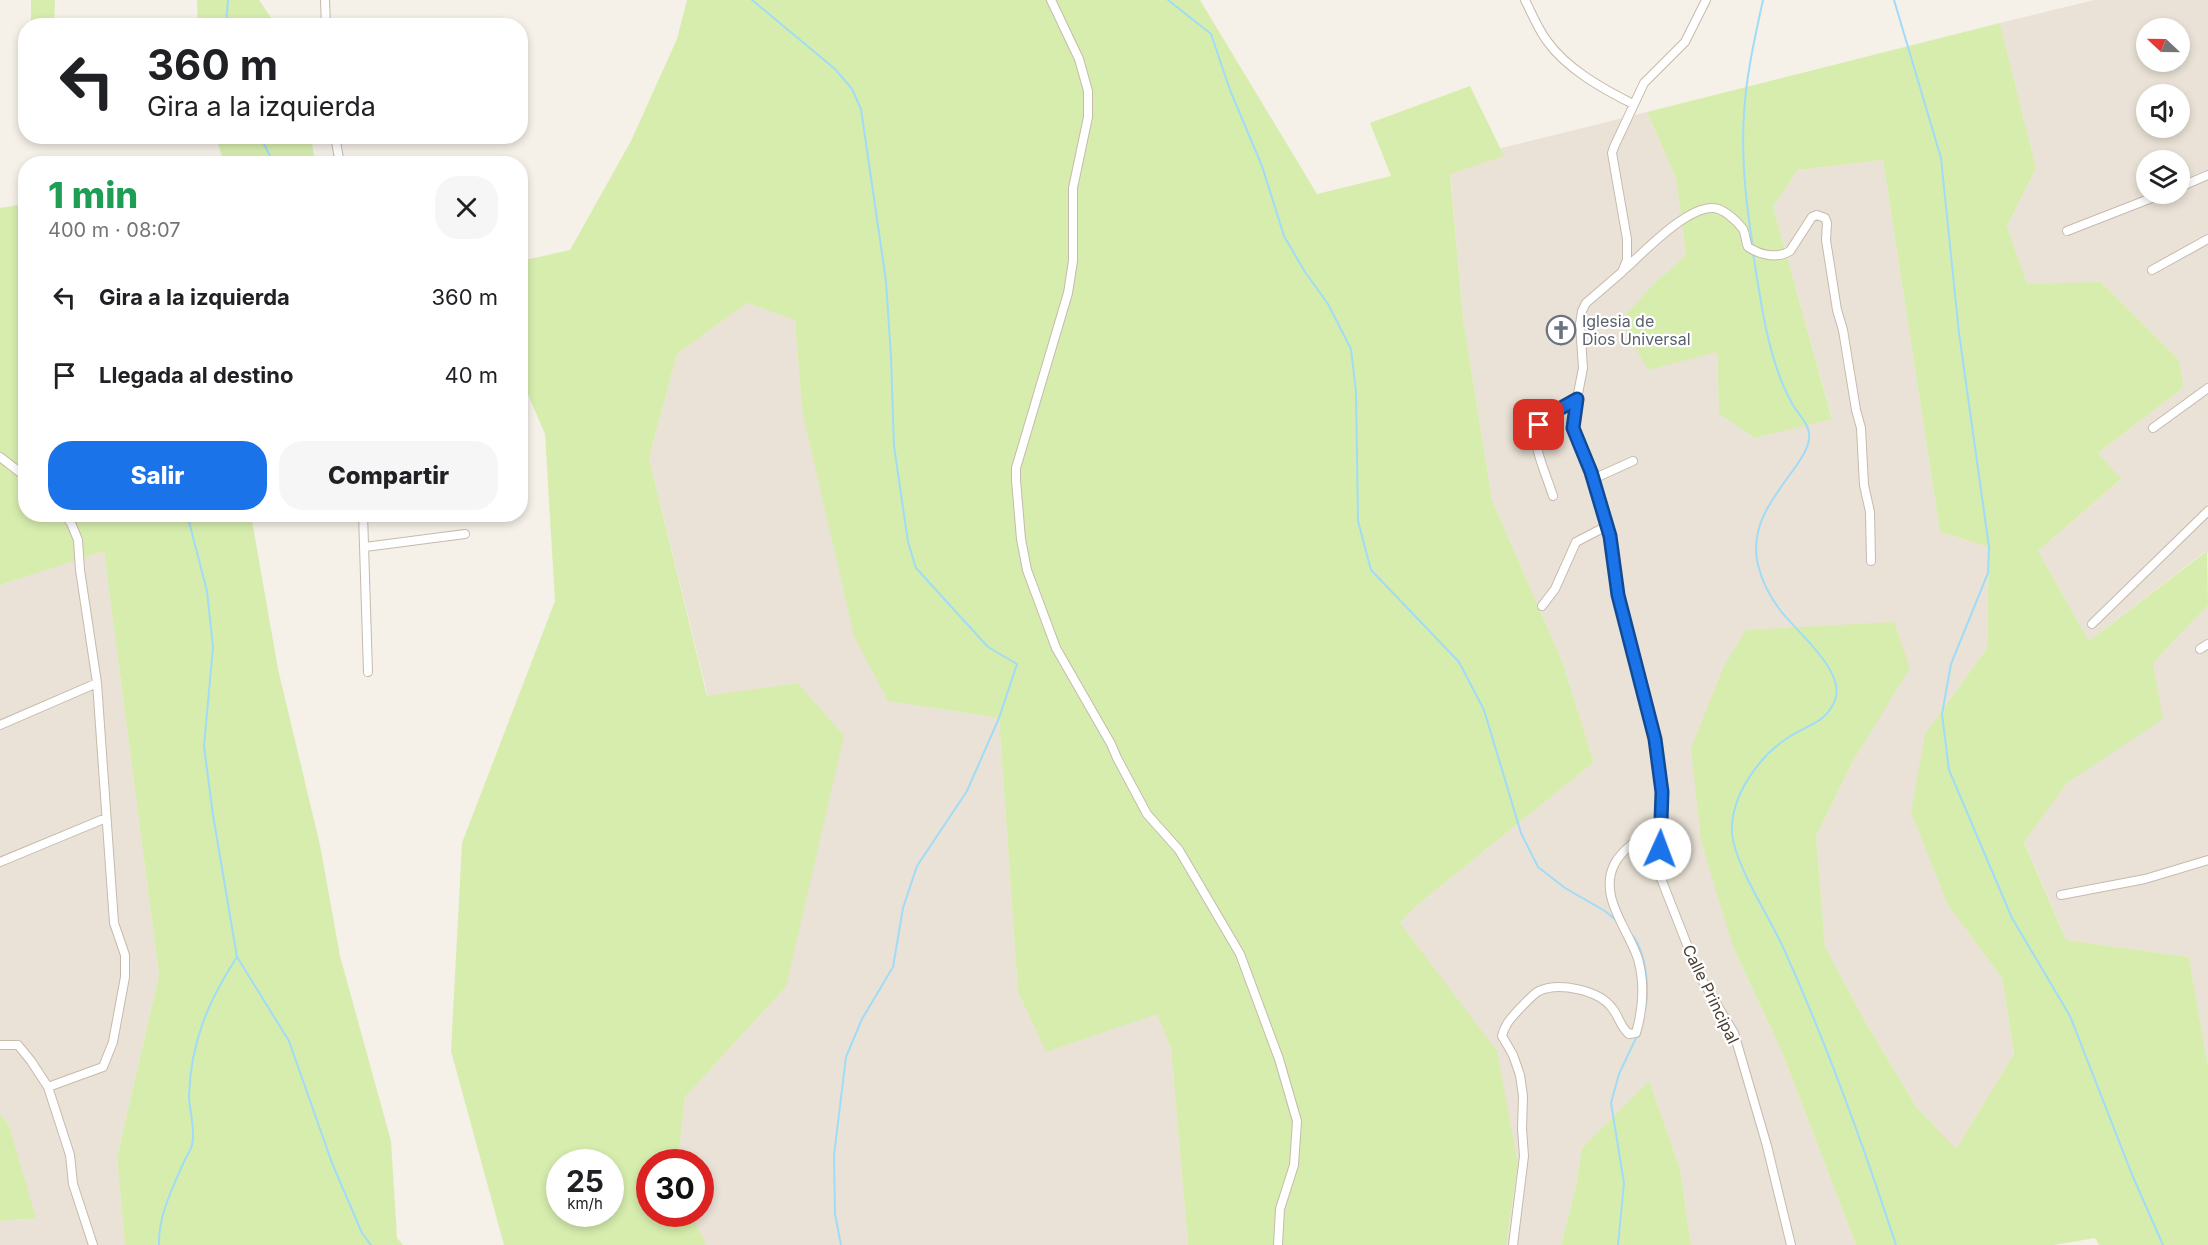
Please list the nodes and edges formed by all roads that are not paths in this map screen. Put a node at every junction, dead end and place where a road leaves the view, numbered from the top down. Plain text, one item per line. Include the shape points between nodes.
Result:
1 (325, 0) edge
2 (1051, 0) edge
3 (1525, 0) edge
4 (1707, 0) edge
5 (326, 18) edge
6 (1633, 104) junction
7 (2208, 175) edge
8 (2190, 183) edge
9 (2136, 204) edge
10 (2067, 231) dead end
11 (2208, 239) edge
12 (2152, 270) dead end
13 (1622, 272) junction
14 (2208, 388) edge
15 (1577, 399) junction
16 (2153, 428) dead end
17 (0, 457) edge
18 (1633, 461) dead end
19 (18, 471) edge
20 (1593, 479) junction
21 (1553, 496) dead end
22 (2208, 511) edge
23 (70, 522) edge
24 (363, 522) edge
25 (1607, 526) junction
26 (465, 534) dead end
27 (365, 547) junction
28 (1871, 561) dead end
29 (1542, 606) dead end
30 (2092, 624) dead end
31 (2208, 644) edge
32 (2200, 649) dead end
33 (368, 672) dead end
34 (97, 683) junction
35 (0, 725) edge
36 (106, 818) junction
37 (1661, 823) junction
38 (2208, 860) edge
39 (0, 862) edge
40 (2061, 895) dead end
41 (0, 1045) edge
42 (48, 1087) junction
43 (93, 1245) edge
44 (1278, 1245) edge
45 (1513, 1245) edge
46 (1791, 1245) edge

1 - 5 street
2 - 44 street via 1079,59 1088,104 1073,188 1073,261 1068,293 1016,468 1021,539 1027,570 1056,648 1147,814 1179,850 1240,954 1279,1059 1297,1121 1294,1165 1280,1209
3 - 6 street via 1547,41 1560,55 1593,82
4 - 6 street via 1685,42 1649,76
6 - 13 street via 1612,153 1628,251
7 - 8 street
9 - 10 street
11 - 12 street
13 - 15 street, Calle Principal via 1582,310 1583,368
13 - 28 street, Calle Principal via 1676,224 1702,209 1723,211 1743,230 1748,247 1775,256 1790,251 1812,217 1817,214 1826,218 1837,310 1861,428
14 - 16 street
15 - 20 street, Calle Principal via 1573,428
15 - 21 street via 1545,417 1536,433
17 - 19 street
18 - 20 street
20 - 25 street, Calle Principal
22 - 30 street
23 - 34 street via 78,540
24 - 27 street
25 - 29 street via 1576,542 1555,589
25 - 37 street, Calle Principal via 1618,595 1655,739 1662,792
26 - 27 street
27 - 33 street
31 - 32 street
34 - 35 street
34 - 36 street
36 - 39 street
36 - 42 street via 114,923 125,955 125,977 113,1042 104,1066
37 - 45 street via 1638,839 1615,863 1610,880 1613,909 1638,960 1643,1004 1636,1033 1625,1031 1612,1008 1599,997 1576,988 1559,987 1538,991 1508,1022 1502,1036 1513,1055 1523,1096 1524,1156
37 - 46 street, Calle Principal via 1660,876 1699,975 1734,1033
38 - 40 street via 2145,879
41 - 42 street via 18,1045
42 - 43 street

